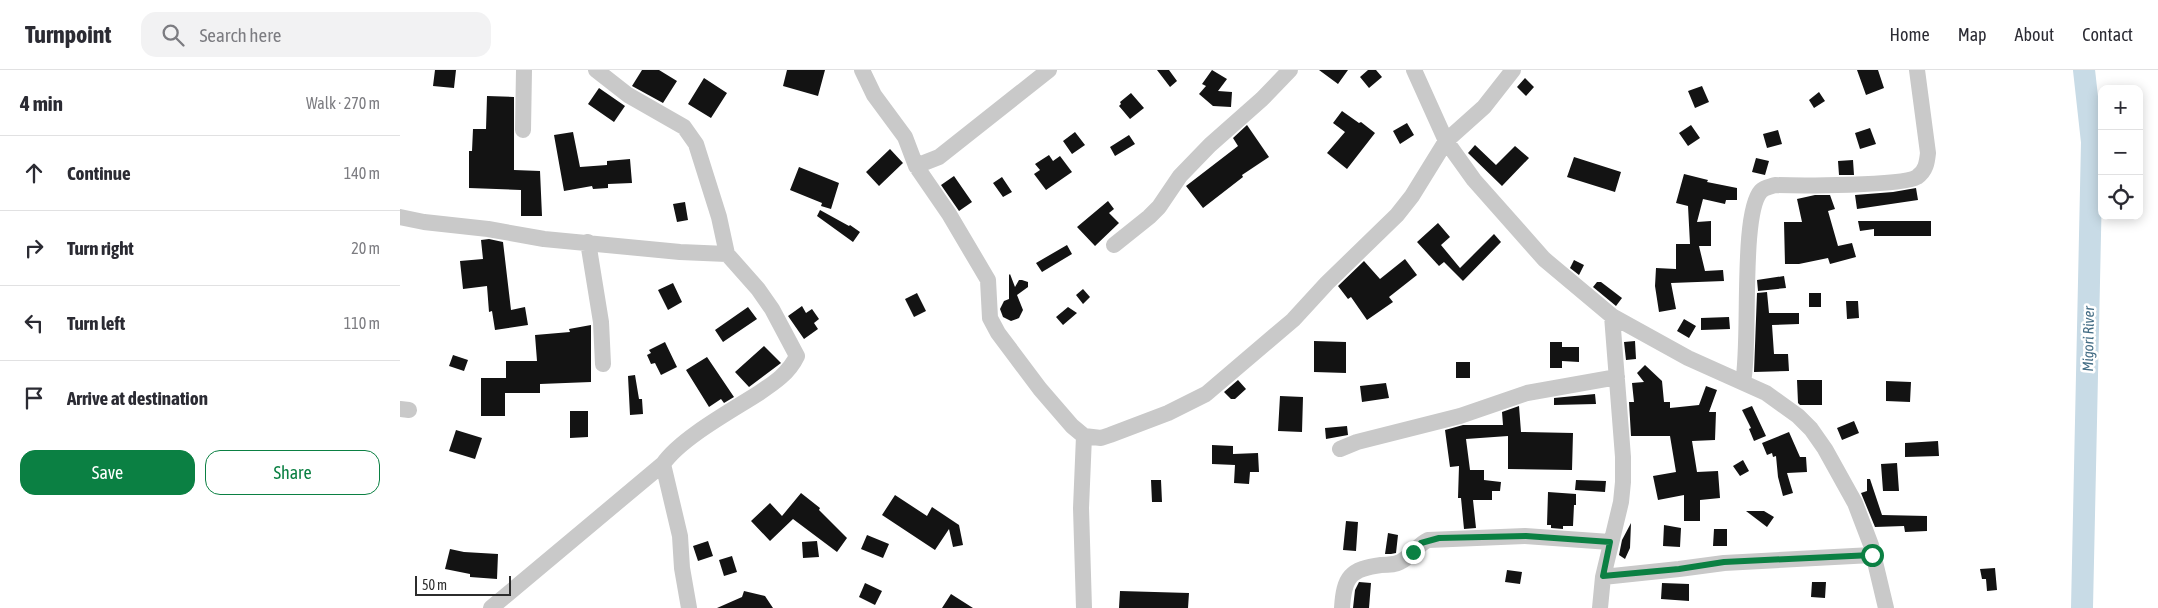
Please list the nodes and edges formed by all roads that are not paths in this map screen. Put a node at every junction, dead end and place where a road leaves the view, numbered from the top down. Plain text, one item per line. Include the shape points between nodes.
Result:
1 (524, 70) edge
2 (596, 70) edge
3 (862, 70) edge
4 (1049, 70) edge
5 (1290, 70) edge
6 (1414, 70) edge
7 (1513, 70) edge
8 (1917, 70) edge
9 (523, 130) dead end
10 (1446, 141) junction
11 (916, 166) junction
12 (400, 217) edge
13 (588, 242) junction
14 (1114, 245) dead end
15 (727, 254) junction
16 (1612, 316) junction
17 (603, 364) dead end
18 (1617, 376) junction
19 (1743, 382) junction
20 (1084, 436) junction
21 (1340, 449) dead end
22 (663, 464) junction
23 (1610, 542) junction
24 (1872, 555) junction
25 (1603, 576) junction
26 (492, 608) edge
27 (689, 608) edge
28 (1084, 608) edge
29 (1342, 608) edge
30 (1600, 608) edge
31 (1886, 608) edge

1 - 9 street
2 - 15 street via 628,95 684,127 690,134 715,204
3 - 11 street via 874,96 904,137
4 - 11 street via 939,157
5 - 14 street via 1180,176 1149,217
6 - 10 street
7 - 10 street via 1484,107
8 - 19 street via 1928,153 1926,166 1917,177 1874,183 1775,186 1766,188 1756,200 1750,224
10 - 16 street via 1480,187 1544,259
10 - 20 street via 1397,215 1294,320 1232,374 1206,394 1168,413 1110,436
11 - 20 street via 988,280 990,318 998,333 1040,390
12 - 13 street via 544,239
13 - 15 street
13 - 17 street via 601,322
15 - 22 street via 772,309 797,356 791,368 676,448
16 - 18 street
16 - 19 street via 1688,358
18 - 21 street via 1527,393 1460,416
18 - 23 street via 1623,482
19 - 24 street via 1781,402 1811,429 1855,503
20 - 28 street via 1081,508
22 - 26 street
22 - 27 street via 680,536
23 - 25 street
23 - 29 street via 1526,536 1428,540 1400,562 1352,574 1346,580
24 - 25 street via 1724,562
24 - 31 street
25 - 30 street

